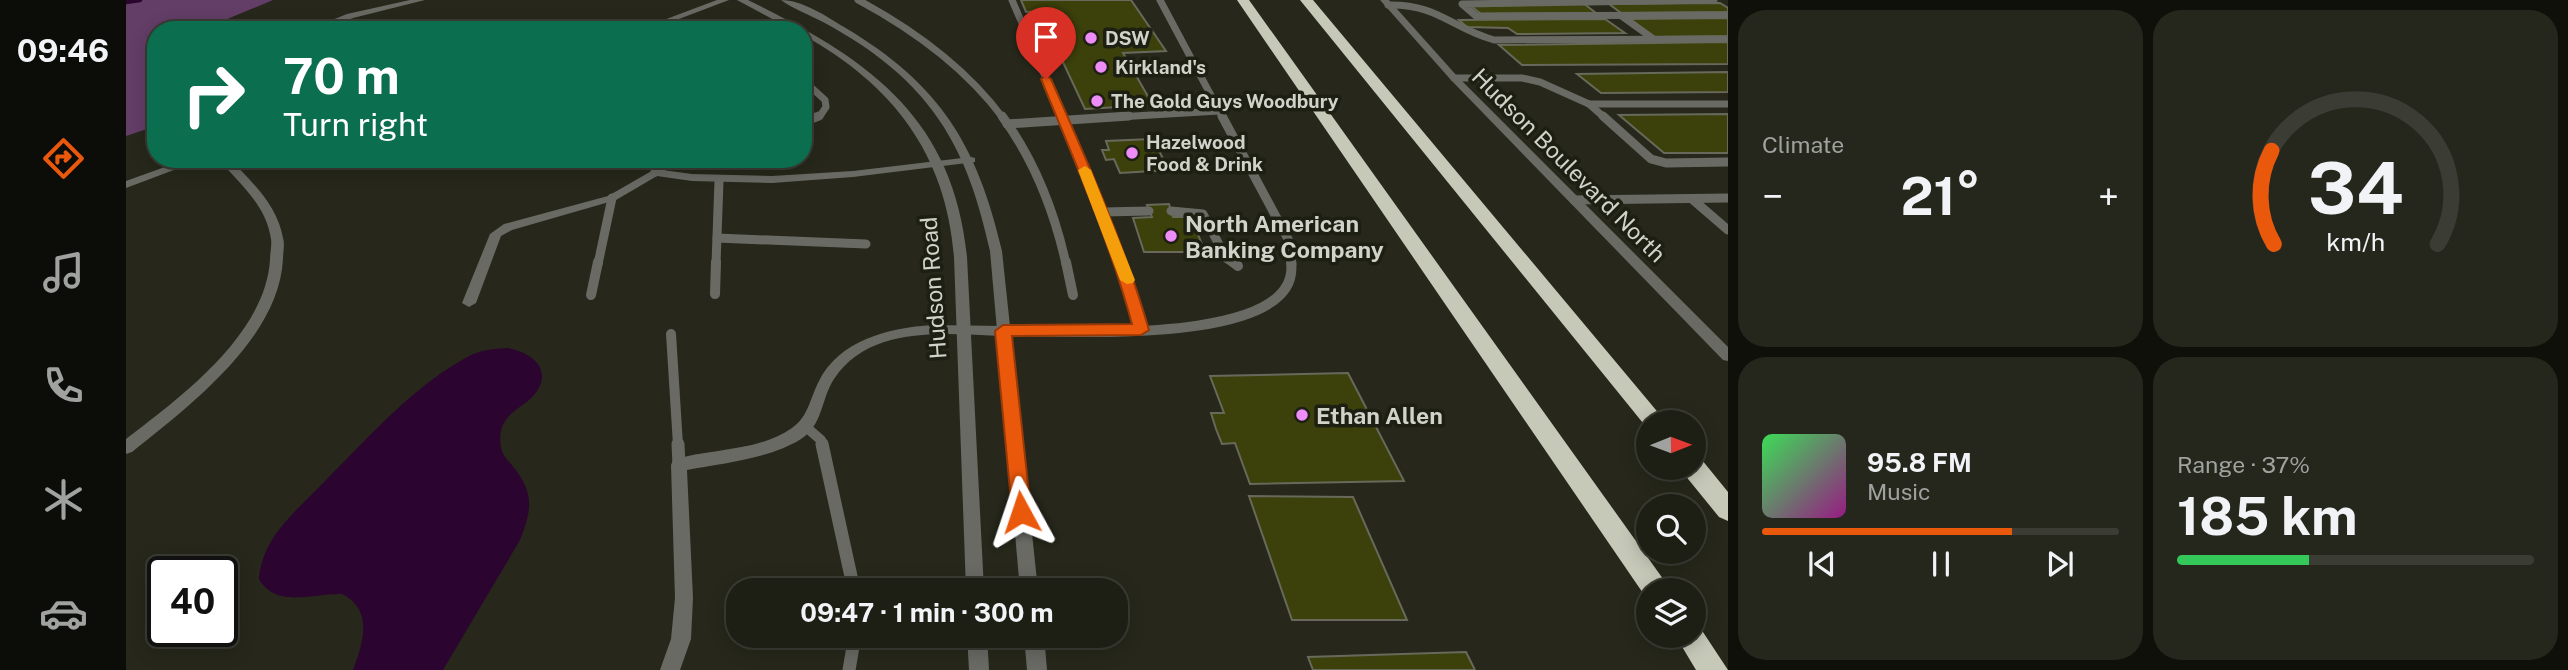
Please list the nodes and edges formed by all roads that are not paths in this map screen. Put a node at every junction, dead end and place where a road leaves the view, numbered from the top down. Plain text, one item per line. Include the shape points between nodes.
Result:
1 (421, 0) edge
2 (725, 0) edge
3 (741, 0) edge
4 (785, 0) edge
5 (858, 0) edge
6 (1012, 0) edge
7 (1160, 0) edge
8 (1243, 0) edge
9 (1306, 0) edge
10 (1714, 0) edge
11 (1600, 1) edge
12 (1386, 3) edge
13 (1728, 15) edge
14 (1621, 16) junction
15 (336, 21) edge
16 (666, 21) edge
17 (785, 21) edge
18 (812, 34) edge
19 (1653, 38) junction
20 (1728, 38) edge
21 (1454, 78) junction
22 (812, 88) edge
23 (1589, 104) junction
24 (1728, 104) edge
25 (1219, 111) junction
26 (812, 119) edge
27 (1064, 120) junction
28 (1007, 124) junction
29 (971, 160) junction
30 (1728, 162) edge
31 (938, 164) junction
32 (173, 168) edge
33 (236, 168) edge
34 (661, 168) edge
35 (655, 172) junction
36 (719, 181) junction
37 (126, 185) edge
38 (612, 198) junction
39 (1728, 198) edge
40 (1692, 199) junction
41 (1574, 200) junction
42 (1149, 211) dead end
43 (1171, 211) dead end
44 (1103, 212) junction
45 (1728, 230) edge
46 (717, 238) junction
47 (866, 244) dead end
48 (1238, 265) dead end
49 (715, 294) dead end
50 (590, 295) dead end
51 (1073, 295) dead end
52 (469, 303) dead end
53 (962, 330) junction
54 (1141, 330) junction
55 (1003, 331) junction
56 (671, 334) dead end
57 (1727, 354) edge
58 (1645, 410) edge
59 (806, 427) junction
60 (126, 448) edge
61 (679, 466) junction
62 (1704, 480) edge
63 (1728, 510) edge
64 (851, 578) edge
65 (974, 578) edge
66 (1028, 578) edge
67 (1649, 578) edge
68 (853, 648) edge
69 (978, 648) edge
70 (1035, 648) edge
71 (1698, 648) edge
72 (670, 670) edge
73 (849, 670) edge
74 (979, 670) edge
75 (1037, 670) edge
76 (1713, 670) edge

1 - 15 street
2 - 16 street
3 - 17 street, Hudson Road
4 - 29 street via 845,30 909,78 949,125
5 - 28 lane via 934,49 974,84
6 - 27 lane
7 - 25 lane
8 - 67 highway
9 - 58 highway
10 - 11 lane
11 - 14 lane
11 - 14 lane via 1462,4 1476,16
12 - 19 lane via 1426,9 1463,30 1494,40
12 - 21 street, Hudson Boulevard North
13 - 14 lane
14 - 19 lane
18 - 31 street, Hudson Road via 861,67 897,101
19 - 20 lane
21 - 23 lane via 1522,78
21 - 41 street, Hudson Boulevard North
22 - 26 lane via 826,107
23 - 24 lane
23 - 30 lane via 1651,159
25 - 27 lane
25 - 54 lane via 1288,239 1293,268 1286,288 1254,314 1194,329
27 - 28 lane
27 - 44 lane
28 - 51 lane via 1046,194
29 - 31 street
29 - 55 street via 992,226
31 - 36 street
31 - 53 street, Hudson Road via 957,228
32 - 37 street
33 - 60 street via 263,197 276,228 281,258 267,300 248,334 214,373
34 - 35 lane
35 - 36 street
35 - 38 street
36 - 46 lane
38 - 50 lane
38 - 52 street via 496,234
39 - 40 lane
40 - 41 lane
40 - 45 lane
41 - 57 street, Hudson Boulevard North
42 - 44 lane
43 - 48 lane via 1203,214 1226,258
44 - 54 lane
46 - 47 lane
46 - 49 lane
53 - 55 street
53 - 59 street via 893,334 866,342 828,377
53 - 65 street, Hudson Road
54 - 55 lane
55 - 66 street
56 - 61 lane
59 - 61 street via 778,443
59 - 64 lane via 821,440
61 - 72 street via 684,598 681,639
62 - 63 highway
68 - 73 lane
69 - 74 street
70 - 75 street
71 - 76 highway

